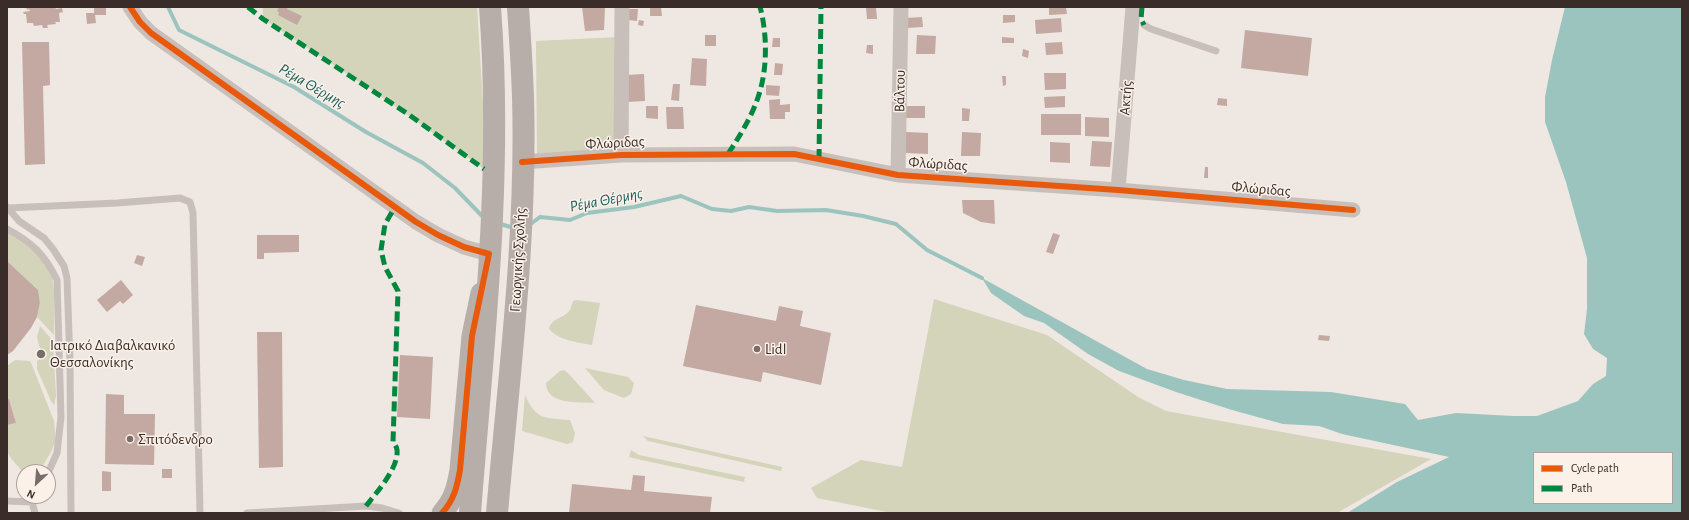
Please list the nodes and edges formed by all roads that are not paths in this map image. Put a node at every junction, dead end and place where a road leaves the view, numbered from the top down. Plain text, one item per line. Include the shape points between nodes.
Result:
1 (130, 7) edge
2 (490, 7) edge
3 (518, 7) edge
4 (622, 7) edge
5 (901, 7) edge
6 (1133, 7) edge
7 (1144, 25) dead end
8 (1216, 51) dead end
9 (621, 155) junction
10 (522, 162) junction
11 (898, 175) junction
12 (1118, 190) junction
13 (8, 207) edge
14 (1353, 210) dead end
15 (7, 229) edge
16 (490, 248) junction
17 (504, 431) junction
18 (52, 464) edge
19 (71, 513) edge
20 (200, 513) edge
21 (247, 513) edge
22 (399, 513) edge
23 (442, 513) edge
24 (470, 513) edge
25 (497, 513) edge
26 (507, 513) edge

1 - 16 street via 140,22 152,33 406,214 438,235 464,247
2 - 16 main road, Γεωργικής Σχολής via 494,82 494,182
3 - 10 main road, Γεωργικής Σχολής via 523,97
4 - 9 street
5 - 11 street, Βάλτου
6 - 12 street, Ακτής
7 - 8 lane
9 - 10 street, Φλώριδας
9 - 11 street, Φλώριδας via 794,154
10 - 17 main road, Γεωργικής Σχολής via 520,250
11 - 12 street, Φλώριδας
12 - 14 street, Φλώριδας
13 - 19 lane via 19,221 44,238 64,266 67,278
13 - 20 lane via 117,204 180,198 190,202 193,213
15 - 18 lane via 37,248 57,280 61,417 57,453
16 - 23 street via 472,336 457,490
16 - 24 main road, Γεωργικής Σχολής
17 - 25 main road, Γεωργικής Σχολής
17 - 26 main road via 510,478
21 - 22 lane via 366,506

